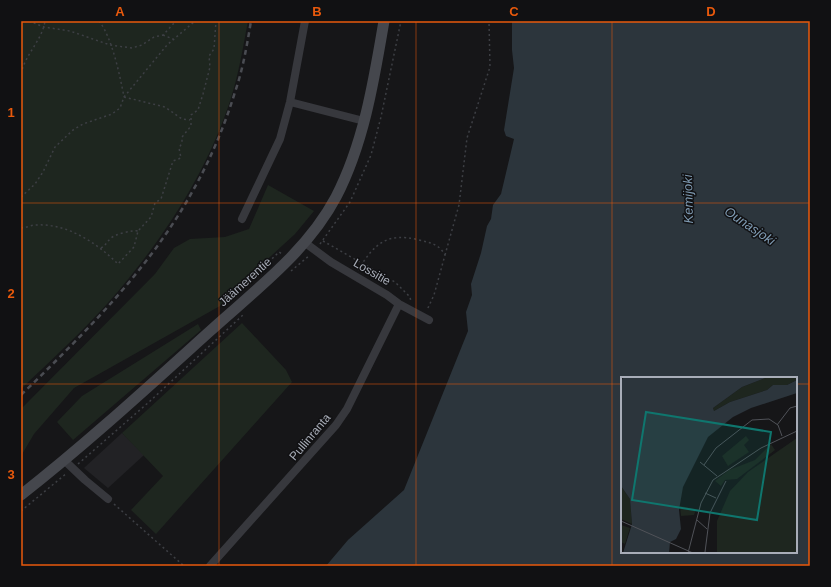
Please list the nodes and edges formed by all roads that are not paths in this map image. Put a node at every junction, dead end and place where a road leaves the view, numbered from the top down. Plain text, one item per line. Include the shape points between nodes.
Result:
1 (305, 21) edge
2 (384, 21) edge
3 (290, 102) junction
4 (364, 121) junction
5 (242, 219) dead end
6 (304, 242) junction
7 (399, 304) junction
8 (426, 318) road end
9 (64, 460) junction
10 (21, 495) edge
11 (108, 499) road end
12 (210, 566) edge

1 - 3 street
2 - 4 main road, Jäämerentie
3 - 4 street
3 - 5 street via 280,139
4 - 6 main road, Jäämerentie via 336,197
6 - 7 street, Lossitie
6 - 9 main road, Jäämerentie via 272,275
7 - 8 street, Lossitie
7 - 12 street, Pullinranta via 347,409 336,425
9 - 10 main road, Jäämerentie
9 - 11 street

